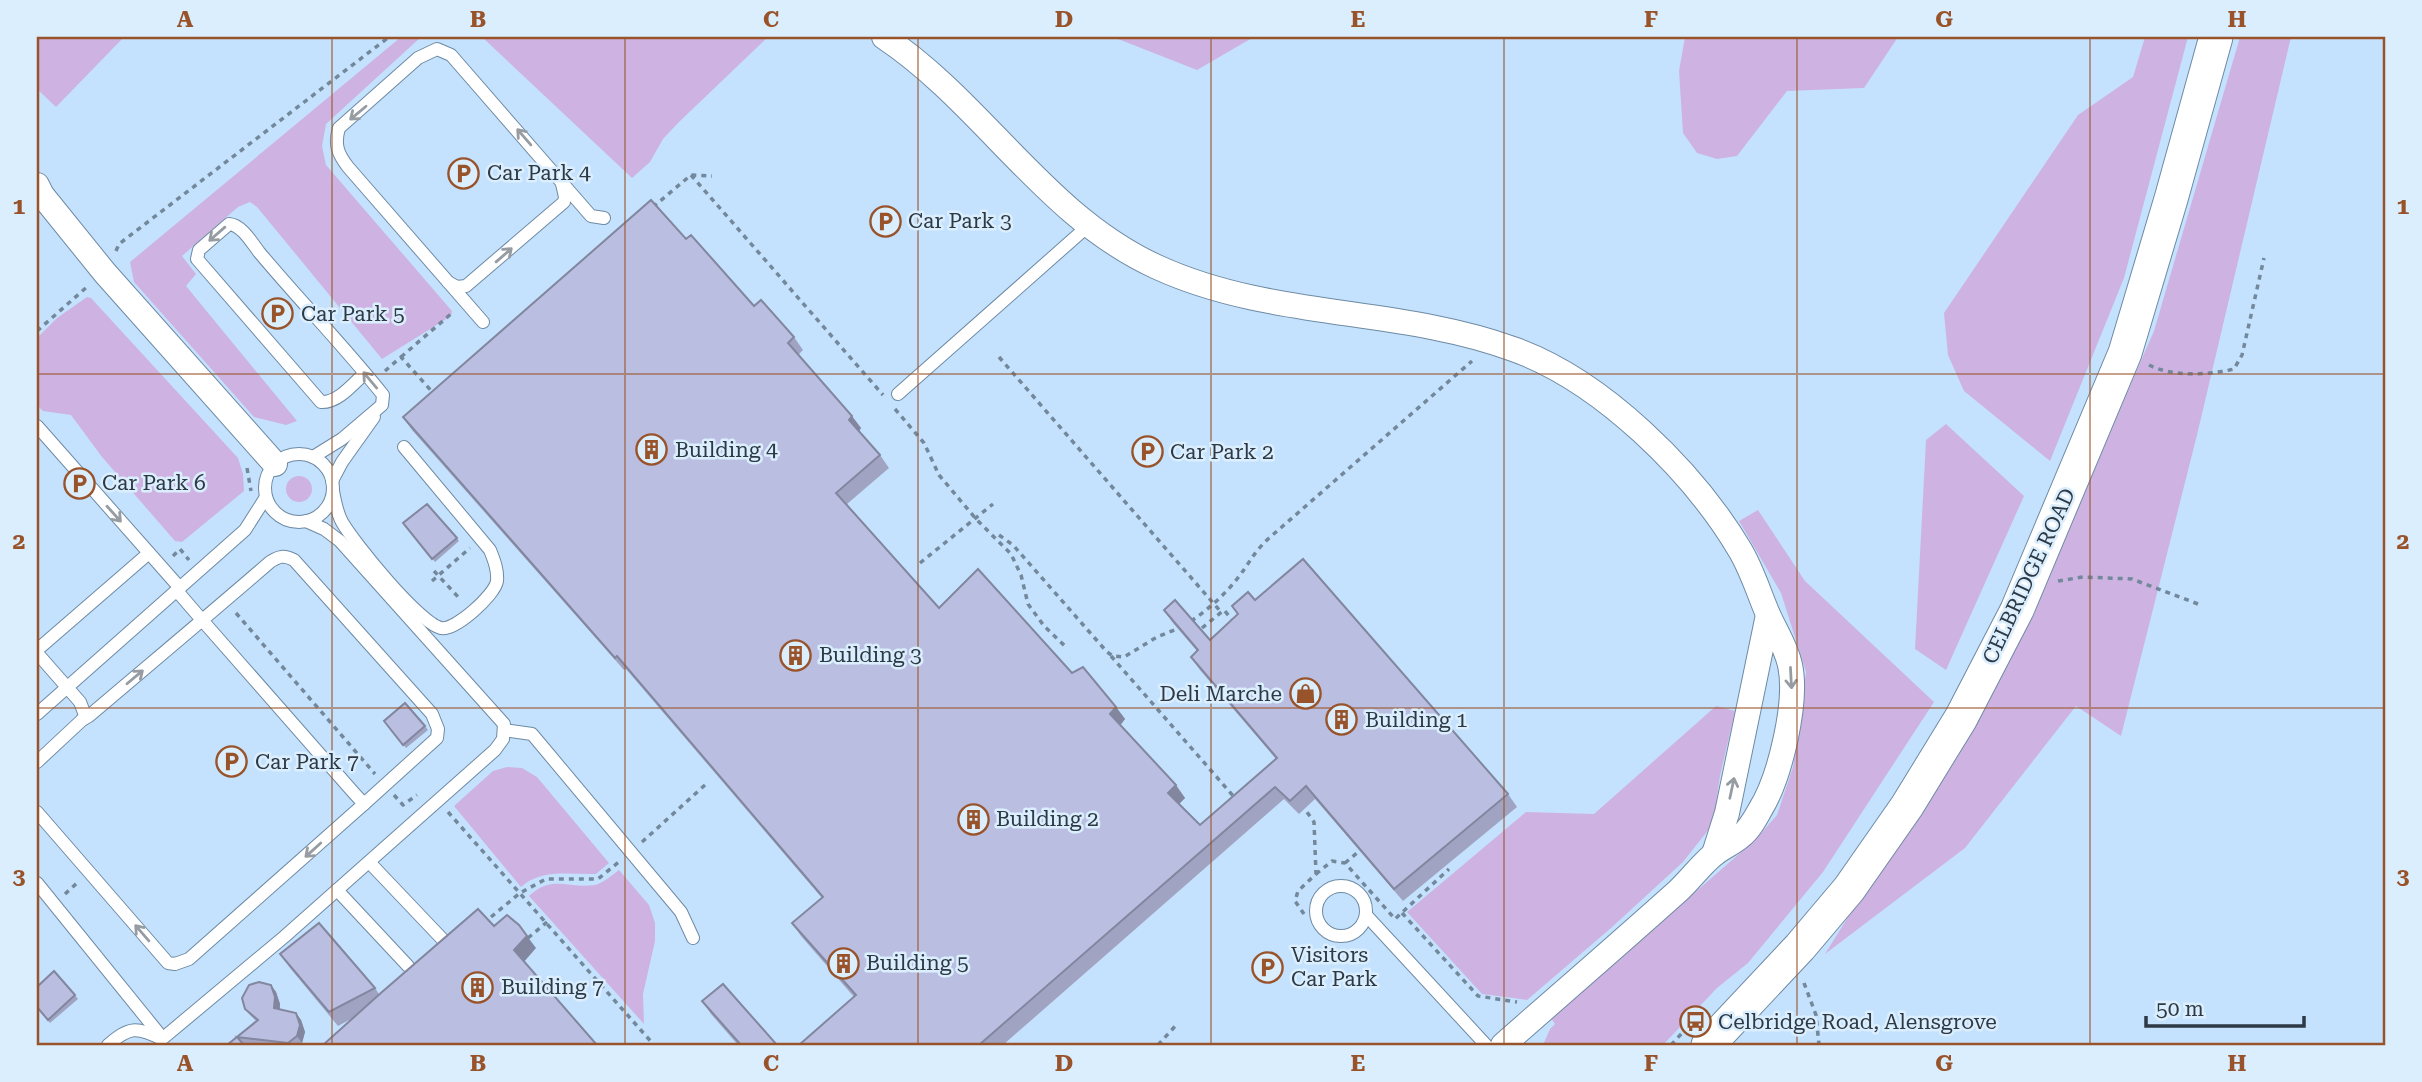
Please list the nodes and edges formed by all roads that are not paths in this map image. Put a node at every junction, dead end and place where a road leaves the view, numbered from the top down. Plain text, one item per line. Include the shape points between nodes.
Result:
1 (884, 37) edge
2 (2216, 37) edge
3 (561, 181) junction
4 (37, 185) edge
5 (604, 218) dead end
6 (1088, 226) junction
7 (448, 282) junction
8 (484, 322) dead end
9 (369, 378) junction
10 (898, 394) dead end
11 (382, 405) junction
12 (37, 426) edge
13 (404, 447) dead end
14 (313, 457) junction
15 (275, 464) junction
16 (332, 486) junction
17 (266, 497) junction
18 (306, 521) junction
19 (149, 553) junction
20 (178, 590) junction
21 (1768, 615) junction
22 (202, 620) junction
23 (37, 652) edge
24 (67, 687) junction
25 (37, 714) edge
26 (82, 720) junction
27 (504, 730) junction
28 (37, 762) edge
29 (364, 804) junction
30 (37, 812) edge
31 (1714, 854) junction
32 (369, 862) junction
33 (37, 883) edge
34 (337, 890) junction
35 (1366, 915) junction
36 (693, 938) dead end
37 (446, 943) edge
38 (408, 966) edge
39 (1698, 1036) edge
40 (164, 1042) edge
41 (107, 1045) edge
42 (1486, 1045) edge
43 (1503, 1045) edge

1 - 6 street via 945,86
2 - 39 main road, CELBRIDGE ROAD via 2125,353 2017,610 1961,718 1849,889 1800,947
3 - 5 lane via 591,216
7 -> 3 lane via 457,287 474,281 564,202
3 -> 7 lane via 444,51 430,51 418,58 339,128 339,155
4 - 15 street via 105,273
6 - 10 lane
6 - 21 street via 1130,254 1191,283 1254,300 1450,330 1545,361 1577,379 1655,443 1728,532 1752,573
7 - 8 lane
9 -> 9 lane via 238,227 229,224 199,250 197,259 321,402 336,399
11 -> 9 lane via 383,395
11 - 14 lane
11 - 16 lane via 342,462
12 -> 19 lane
13 - 16 lane via 490,550 496,566 497,584 454,626 439,628 426,620 367,556 342,522
14 - 15 lane via 292,455
14 - 16 lane via 328,471
15 - 17 lane via 265,485
16 - 18 lane via 324,511
17 - 18 lane via 277,514
17 - 20 lane via 245,530
18 - 27 lane via 340,541 504,724
19 - 20 lane
19 - 23 lane
20 - 22 lane
20 - 24 lane
31 -> 21 street via 1727,813
21 -> 31 street via 1790,663 1792,681 1779,767 1768,796 1745,833
26 -> 22 lane
22 - 29 lane
22 - 29 lane via 277,556 286,556 432,714 437,738
23 - 24 lane
24 - 25 lane
24 - 26 lane via 80,702 85,715
26 - 28 lane
27 - 32 lane via 495,750
27 - 36 lane via 532,734 681,912
29 -> 30 lane via 189,959 175,964 168,963
31 - 43 street
32 - 34 lane
32 - 37 lane
33 - 40 lane
34 - 38 lane
34 - 40 lane
35 - 35 lane via 1352,934 1336,935 1319,922 1317,904 1330,888 1345,886 1359,893
35 - 42 lane
40 - 41 lane via 144,1030 132,1030

